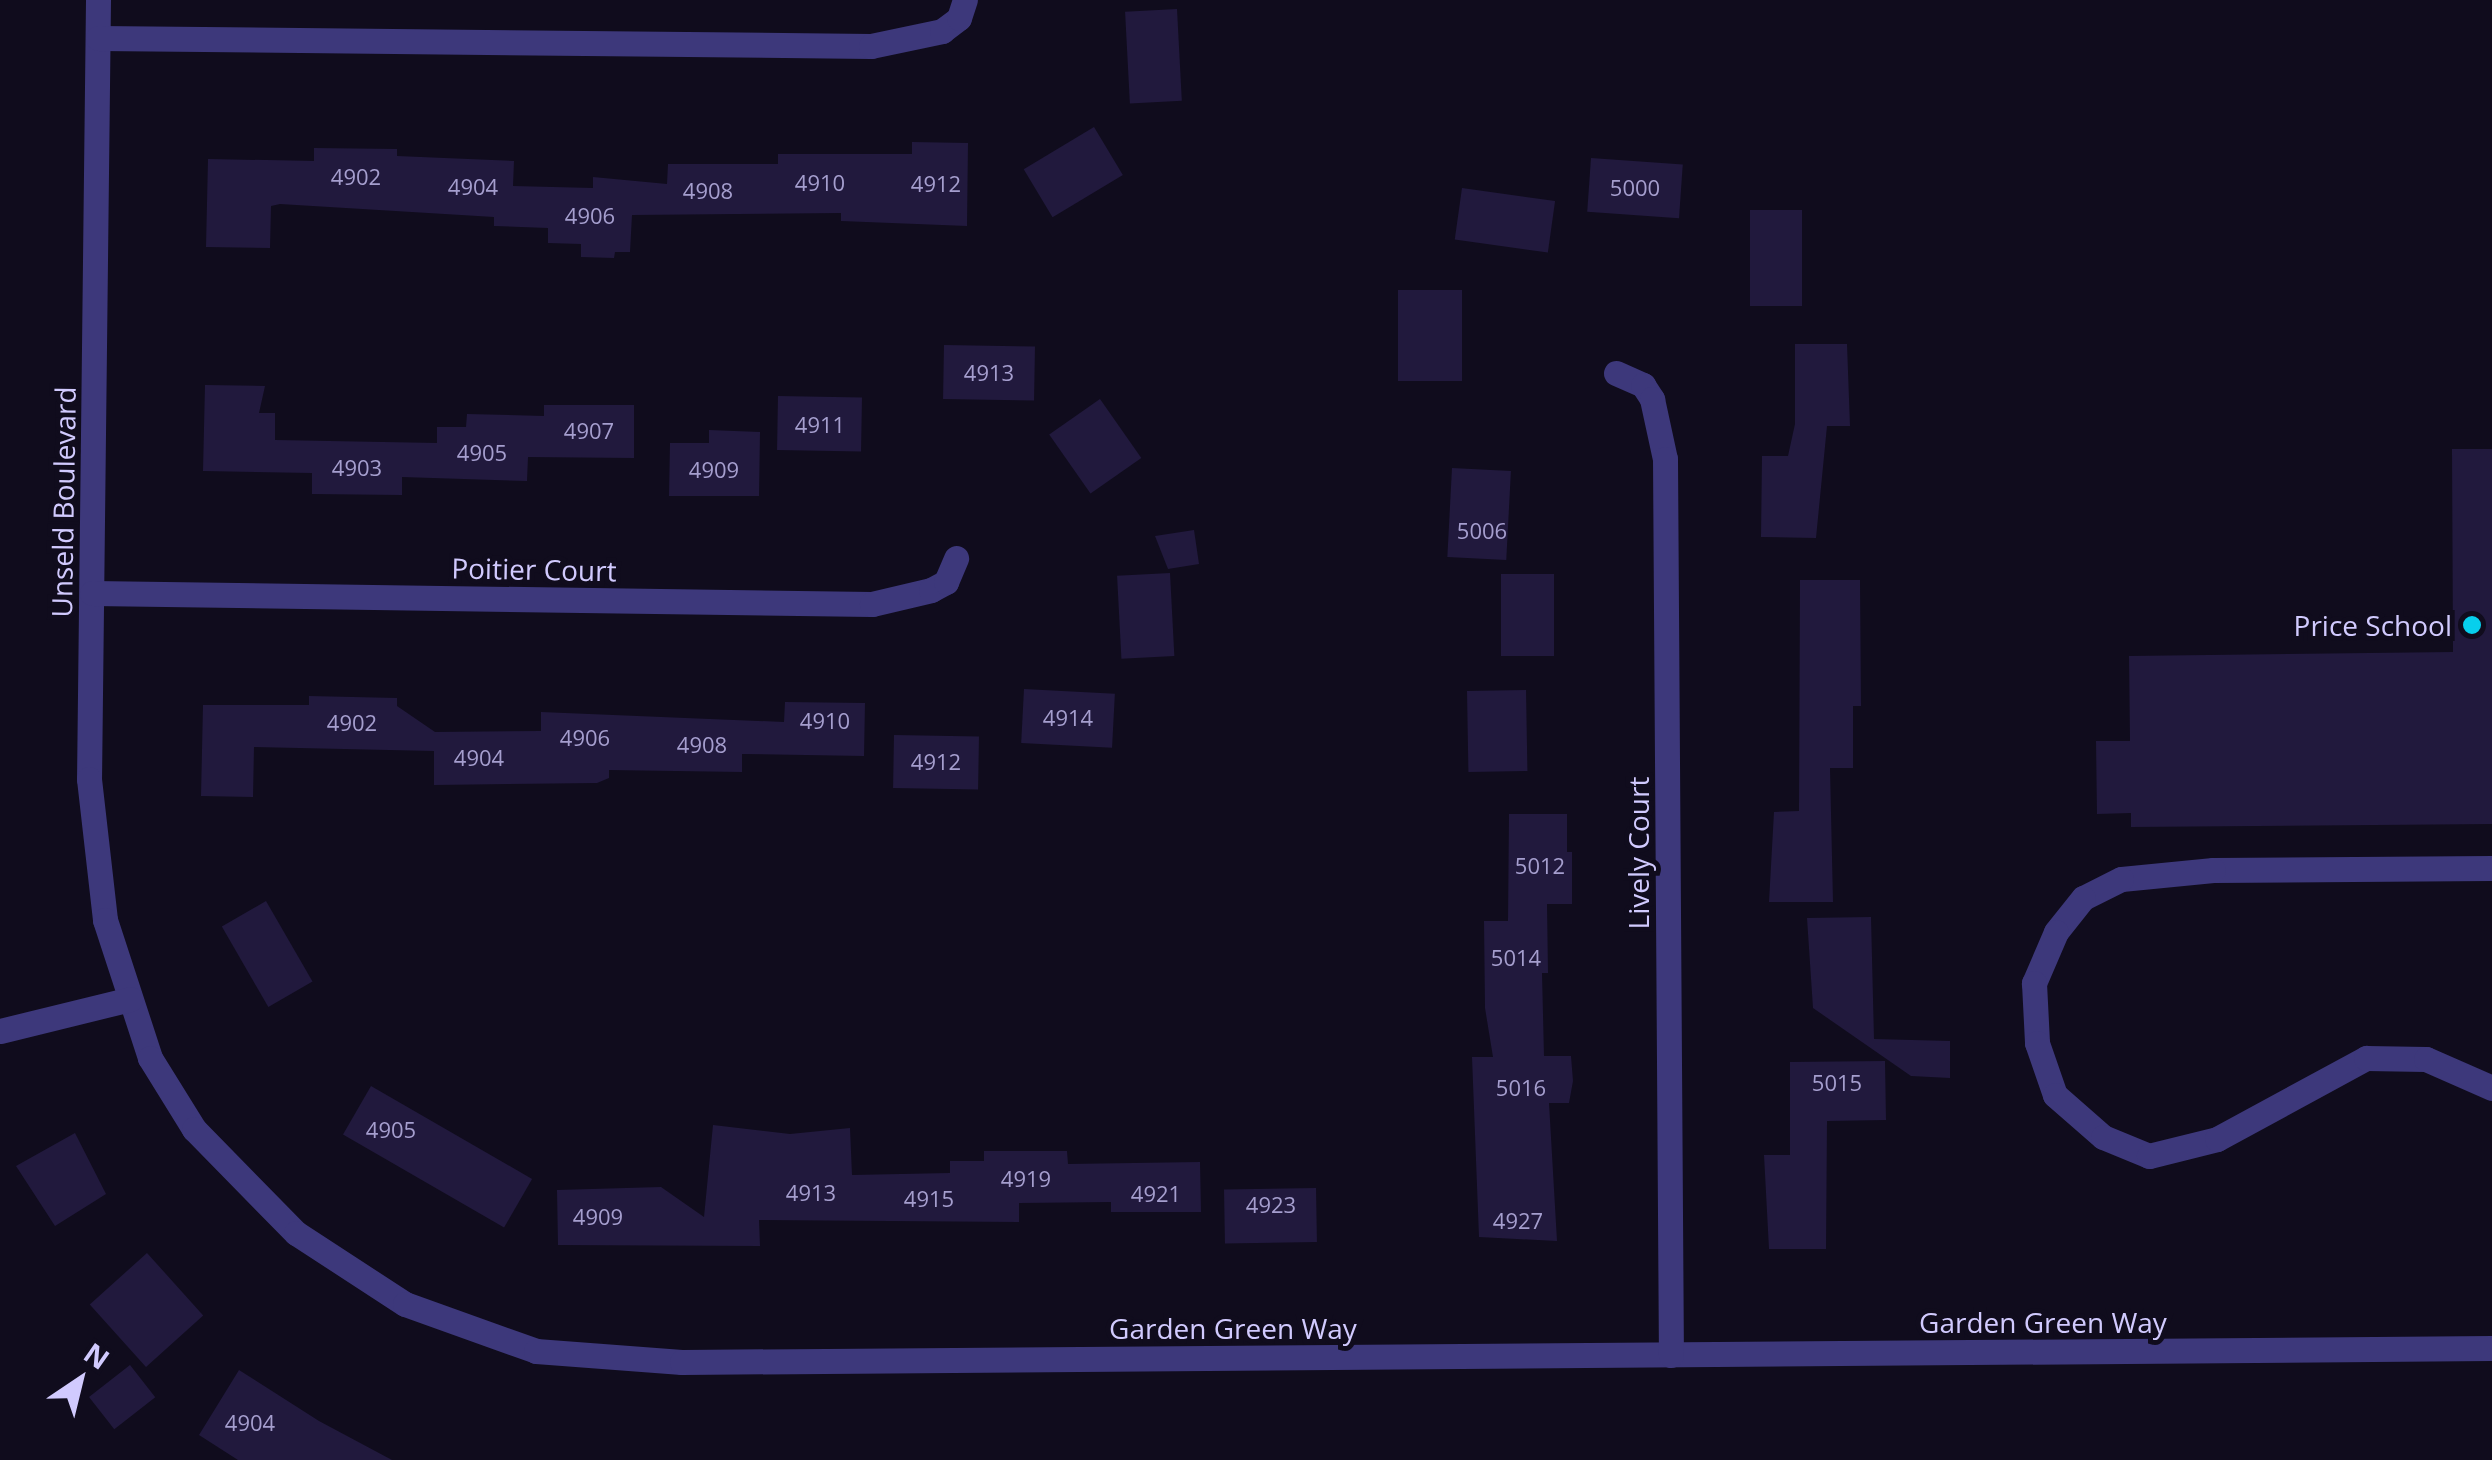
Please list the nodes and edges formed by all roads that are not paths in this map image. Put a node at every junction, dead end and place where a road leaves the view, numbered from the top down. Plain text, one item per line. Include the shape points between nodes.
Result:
1 (98, 0) edge
2 (965, 0) edge
3 (98, 38) junction
4 (1616, 372) dead end
5 (956, 558) dead end
6 (92, 593) junction
7 (2492, 868) edge
8 (130, 999) junction
9 (0, 1032) edge
10 (2492, 1088) edge
11 (2492, 1348) edge
12 (1671, 1355) junction

1 - 3 street, Unseld Boulevard
2 - 3 street via 959,18 942,31 871,46
3 - 6 street, Unseld Boulevard
4 - 12 street, Lively Court via 1643,385 1652,399 1665,459
5 - 6 street, Poitier Court via 946,582 872,604
6 - 8 street, Unseld Boulevard via 94,850 105,920
7 - 10 street via 2213,870 2121,879 2083,898 2056,932 2034,983 2037,1043 2056,1095 2103,1137 2150,1156 2217,1139 2366,1058 2426,1059
8 - 9 street
8 - 12 street, Garden Green Way via 150,1058 194,1129 296,1233 405,1304 536,1352 682,1362
11 - 12 street, Garden Green Way

